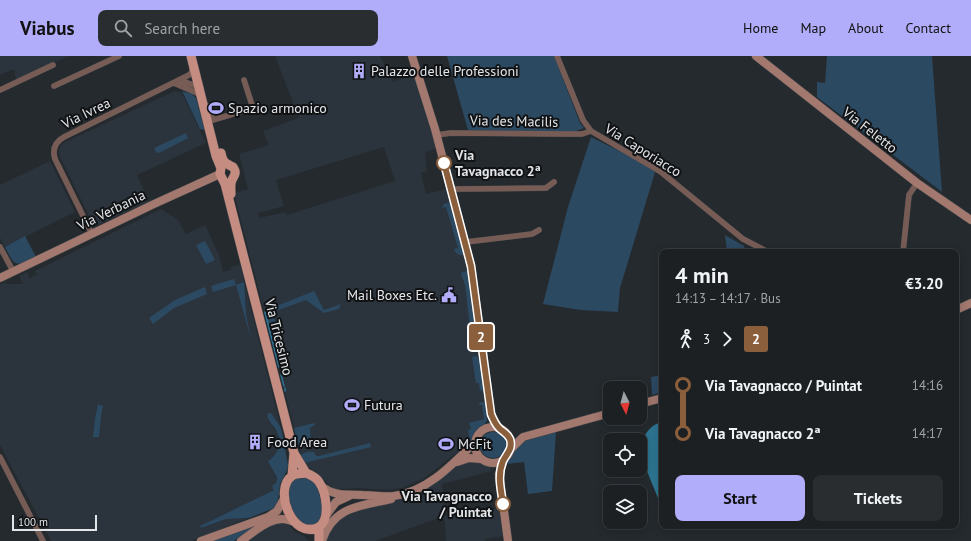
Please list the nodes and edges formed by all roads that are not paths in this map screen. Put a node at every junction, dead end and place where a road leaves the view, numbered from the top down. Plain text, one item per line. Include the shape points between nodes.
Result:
1 (119, 56) edge
2 (190, 56) edge
3 (196, 56) edge
4 (412, 56) edge
5 (557, 56) edge
6 (756, 56) edge
7 (53, 65) dead end
8 (180, 80) junction
9 (244, 80) dead end
10 (174, 83) junction
11 (54, 86) dead end
12 (199, 87) junction
13 (0, 90) edge
14 (201, 97) junction
15 (213, 120) junction
16 (591, 131) junction
17 (436, 135) junction
18 (225, 173) junction
19 (554, 182) dead end
20 (916, 183) junction
21 (451, 191) junction
22 (971, 220) edge
23 (539, 230) dead end
24 (92, 234) junction
25 (466, 242) junction
26 (0, 247) edge
27 (762, 249) edge
28 (903, 249) edge
29 (13, 271) junction
30 (0, 278) edge
31 (971, 303) edge
32 (959, 309) edge
33 (659, 399) edge
34 (647, 402) edge
35 (491, 414) junction
36 (603, 415) edge
37 (486, 428) junction
38 (498, 428) junction
39 (506, 433) junction
40 (523, 437) junction
41 (475, 442) junction
42 (510, 450) junction
43 (294, 453) junction
44 (0, 457) edge
45 (481, 459) junction
46 (504, 459) junction
47 (454, 463) junction
48 (490, 463) junction
49 (306, 473) junction
50 (499, 474) junction
51 (292, 476) junction
52 (322, 487) junction
53 (407, 493) junction
54 (350, 496) junction
55 (285, 497) junction
56 (327, 514) junction
57 (291, 522) junction
58 (319, 527) junction
59 (308, 531) junction
60 (43, 541) edge
61 (201, 541) edge
62 (241, 541) edge
63 (313, 541) edge
64 (321, 541) edge
65 (508, 541) edge

1 - 11 street
2 - 8 street, Via Ivrea via 192,72
2 - 12 main road, Via Tricesimo
3 - 15 main road, Via Tricesimo
4 - 17 street
5 - 16 street, Via Caporiacco via 583,120
6 - 20 street, Via Feletto
7 - 13 street
8 - 10 street, Via Ivrea
8 - 12 street
9 - 15 street via 253,108
10 - 14 street via 198,93
10 - 24 street, Via Ivrea via 64,137 56,144 55,159
12 - 14 main road, Via Tricesimo
12 - 15 street, Via Tricesimo via 204,91
14 - 18 main road, Via Tricesimo via 216,156
15 - 18 main road, Via Tricesimo
16 - 17 street, Via des Macilis via 582,134
16 - 27 street, Via Caporiacco via 661,172 743,239
17 - 21 street
18 - 24 street, Via Verbania
18 - 43 main road, Via Tricesimo via 236,227
19 - 21 street via 546,188
20 - 22 street, Via Feletto
20 - 28 street via 909,195
21 - 25 street
23 - 25 street via 532,234
24 - 29 street, Via Verbania
25 - 35 street
26 - 29 street
29 - 30 street, Via Verbania
31 - 32 street
33 - 34 street
35 - 37 street
35 - 38 street
36 - 40 street
37 - 38 street
37 - 41 street via 477,436
38 - 39 street
39 - 40 street
39 - 42 street via 510,438
40 - 42 street
41 - 45 street via 477,454
41 - 47 street
42 - 46 street
43 - 49 main road, Via Tricesimo
43 - 51 main road, Via Tricesimo
44 - 60 street
45 - 47 street via 464,459
45 - 48 street
46 - 48 street
46 - 50 street
47 - 53 street via 427,483
48 - 50 street
49 - 51 main road
49 - 52 main road via 316,479
50 - 65 street
51 - 55 main road via 286,483
52 - 54 street via 337,494
52 - 56 main road
53 - 54 street via 391,496
53 - 64 street via 346,510 327,530
54 - 56 street via 336,502
55 - 57 main road
55 - 61 street via 277,511 268,517
56 - 58 main road
57 - 59 main road
57 - 62 street via 276,520
58 - 59 main road
58 - 64 main road
59 - 63 main road

